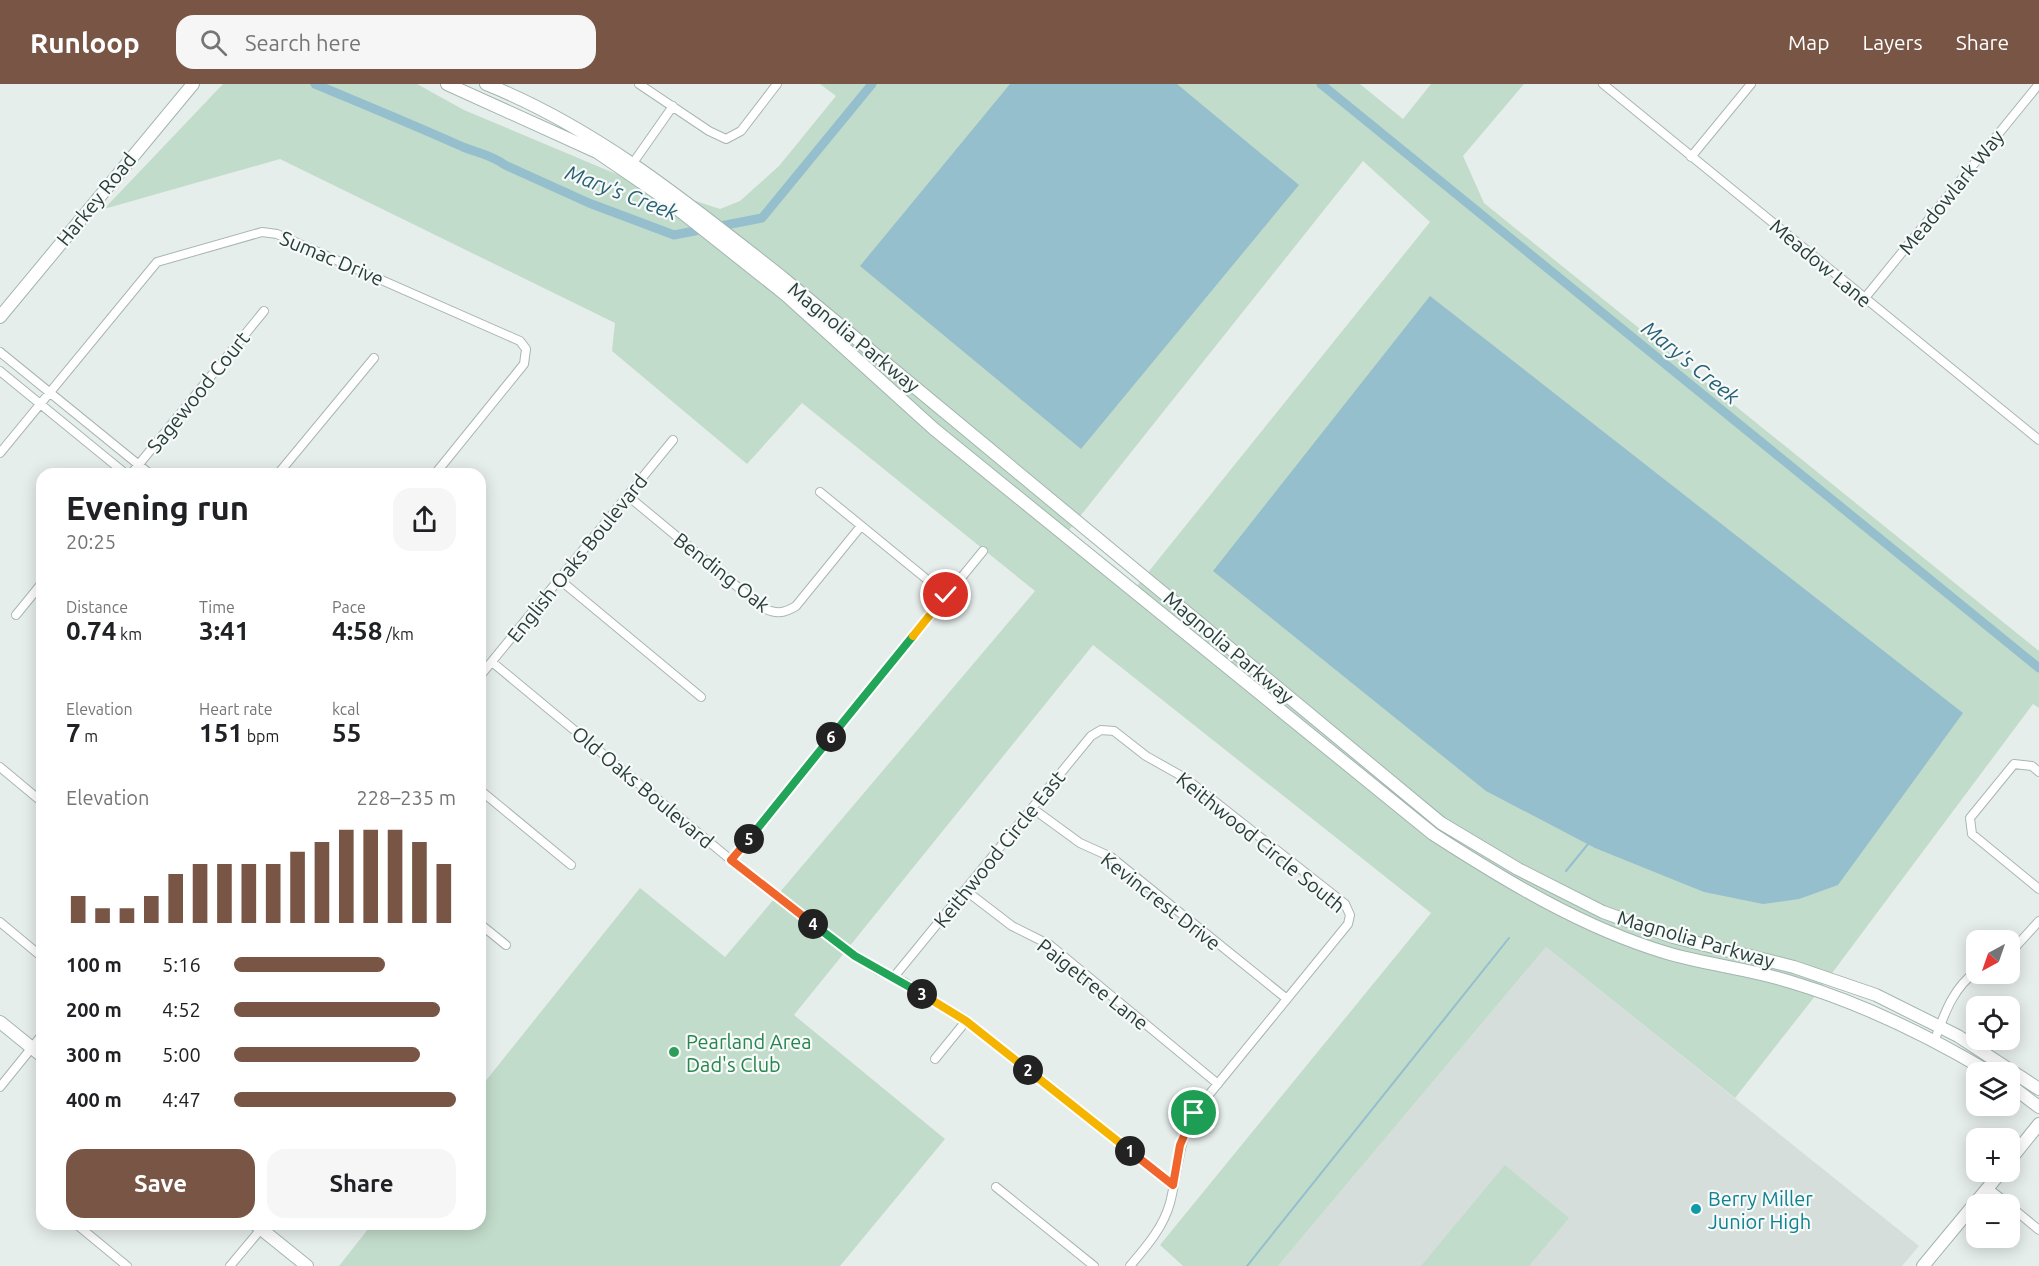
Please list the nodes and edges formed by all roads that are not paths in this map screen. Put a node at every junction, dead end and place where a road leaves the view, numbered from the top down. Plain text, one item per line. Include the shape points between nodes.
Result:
1 (193, 84) edge
2 (447, 84) edge
3 (486, 84) edge
4 (639, 84) edge
5 (777, 84) edge
6 (1603, 84) edge
7 (1751, 84) edge
8 (2039, 84) edge
9 (673, 106) junction
10 (1691, 157) junction
11 (633, 163) junction
12 (678, 202) junction
13 (762, 269) junction
14 (1864, 299) junction
15 (264, 311) dead end
16 (0, 316) edge
17 (0, 352) edge
18 (374, 358) dead end
19 (0, 372) edge
20 (49, 393) junction
21 (40, 404) junction
22 (2039, 439) edge
23 (673, 440) dead end
24 (0, 453) edge
25 (139, 465) junction
26 (119, 468) edge
27 (136, 468) edge
28 (143, 468) edge
29 (283, 468) edge
30 (440, 468) edge
31 (1035, 486) junction
32 (820, 492) dead end
33 (627, 496) junction
34 (1023, 501) junction
35 (861, 526) junction
36 (983, 551) dead end
37 (560, 580) junction
38 (36, 590) edge
39 (1161, 590) junction
40 (946, 595) junction
41 (1150, 604) junction
42 (16, 615) dead end
43 (492, 662) junction
44 (486, 669) edge
45 (701, 697) dead end
46 (1109, 729) joint
47 (0, 767) edge
48 (2036, 769) edge
49 (486, 795) edge
50 (36, 797) edge
51 (1032, 808) junction
52 (1455, 831) junction
53 (1448, 843) junction
54 (731, 860) junction
55 (571, 865) dead end
56 (2039, 889) edge
57 (965, 890) junction
58 (1625, 920) junction
59 (2039, 921) edge
60 (0, 922) edge
61 (486, 929) edge
62 (1619, 934) junction
63 (2020, 942) edge
64 (506, 945) dead end
65 (36, 952) edge
66 (893, 978) junction
67 (1966, 979) edge
68 (1287, 999) junction
69 (966, 1021) junction
70 (0, 1022) edge
71 (1940, 1027) junction
72 (36, 1042) edge
73 (1934, 1042) junction
74 (32, 1047) junction
75 (36, 1051) edge
76 (935, 1059) dead end
77 (1971, 1062) edge
78 (1218, 1084) junction
79 (0, 1087) edge
80 (2039, 1089) edge
81 (2020, 1093) edge
82 (2039, 1107) edge
83 (2039, 1124) edge
84 (2020, 1148) edge
85 (1993, 1182) edge
86 (1173, 1185) junction
87 (996, 1187) dead end
88 (1988, 1188) junction
89 (1995, 1194) edge
90 (2020, 1214) edge
91 (83, 1230) edge
92 (255, 1230) edge
93 (263, 1230) edge
94 (2039, 1230) edge
95 (127, 1266) edge
96 (230, 1266) edge
97 (307, 1266) edge
98 (1094, 1266) edge
99 (1130, 1266) edge
100 (1923, 1266) edge

1 - 16 street, Harkey Road
2 - 12 street, Magnolia Parkway via 597,152
3 - 11 street, Magnolia Parkway via 562,119
4 - 9 street
5 - 9 street via 741,131 726,139
6 - 10 street, Meadow Lane
7 - 10 street
8 - 14 street, Meadowlark Way
9 - 11 street
10 - 14 street, Meadow Lane
11 - 12 street, Magnolia Parkway
12 - 13 street, Magnolia Parkway
13 - 31 street, Magnolia Parkway
13 - 34 street, Magnolia Parkway via 934,429
14 - 22 street, Meadow Lane
15 - 25 street, Sagewood Court
17 - 20 street
18 - 29 street
19 - 21 street
20 - 21 street, Sumac Drive
20 - 25 street
20 - 30 street, Sumac Drive via 157,262 262,232 277,234 505,333 526,349 524,364
21 - 24 street, Sumac Drive
21 - 26 street
23 - 33 street, English Oaks Boulevard
25 - 27 street, Sagewood Court
25 - 28 street
31 - 34 street
31 - 39 street, Magnolia Parkway
32 - 35 street
33 - 35 street, Bending Oak via 775,614 796,606
33 - 37 street, English Oaks Boulevard
34 - 41 street, Magnolia Parkway
35 - 40 street
36 - 40 street
37 - 43 street, English Oaks Boulevard
37 - 45 street
38 - 42 street
39 - 41 street
39 - 52 street, Magnolia Parkway
40 - 54 street
41 - 53 street, Magnolia Parkway
43 - 44 street, English Oaks Boulevard
43 - 54 street, Old Oaks Boulevard
46 - 51 street, Keithwood Circle East via 1091,736
46 - 68 street, Keithwood Circle South via 1185,778 1345,904 1350,917 1348,924
47 - 50 street
48 - 56 street via 2014,764 1970,818 1972,834
49 - 55 street
51 - 57 street, Keithwood Circle East
51 - 68 street, Kevincrest Drive via 1080,843 1111,857
52 - 53 street
52 - 58 street, Magnolia Parkway via 1518,869
53 - 62 street, Magnolia Parkway via 1509,883
54 - 66 street, Old Oaks Boulevard via 855,956
57 - 66 street, Keithwood Circle East
57 - 78 street, Paigetree Lane via 1012,926 1050,945
58 - 62 street
58 - 71 street, Magnolia Parkway via 1673,937 1794,967 1876,995
59 - 63 street
60 - 65 street
61 - 64 street
62 - 73 street, Magnolia Parkway via 1667,953 1791,981 1868,1009
66 - 69 street, Old Oaks Boulevard
67 - 71 street via 1955,992
68 - 78 street
69 - 76 street
69 - 86 street, Old Oaks Boulevard
70 - 74 street
71 - 73 street
71 - 80 street, Magnolia Parkway
72 - 74 street
73 - 77 street, Magnolia Parkway
74 - 75 street
74 - 79 street
78 - 86 street via 1186,1129
81 - 82 street
83 - 84 street
85 - 88 street
86 - 99 street via 1166,1215
87 - 98 street
88 - 89 street
88 - 100 street
90 - 94 street
91 - 95 street
92 - 96 street
93 - 97 street

